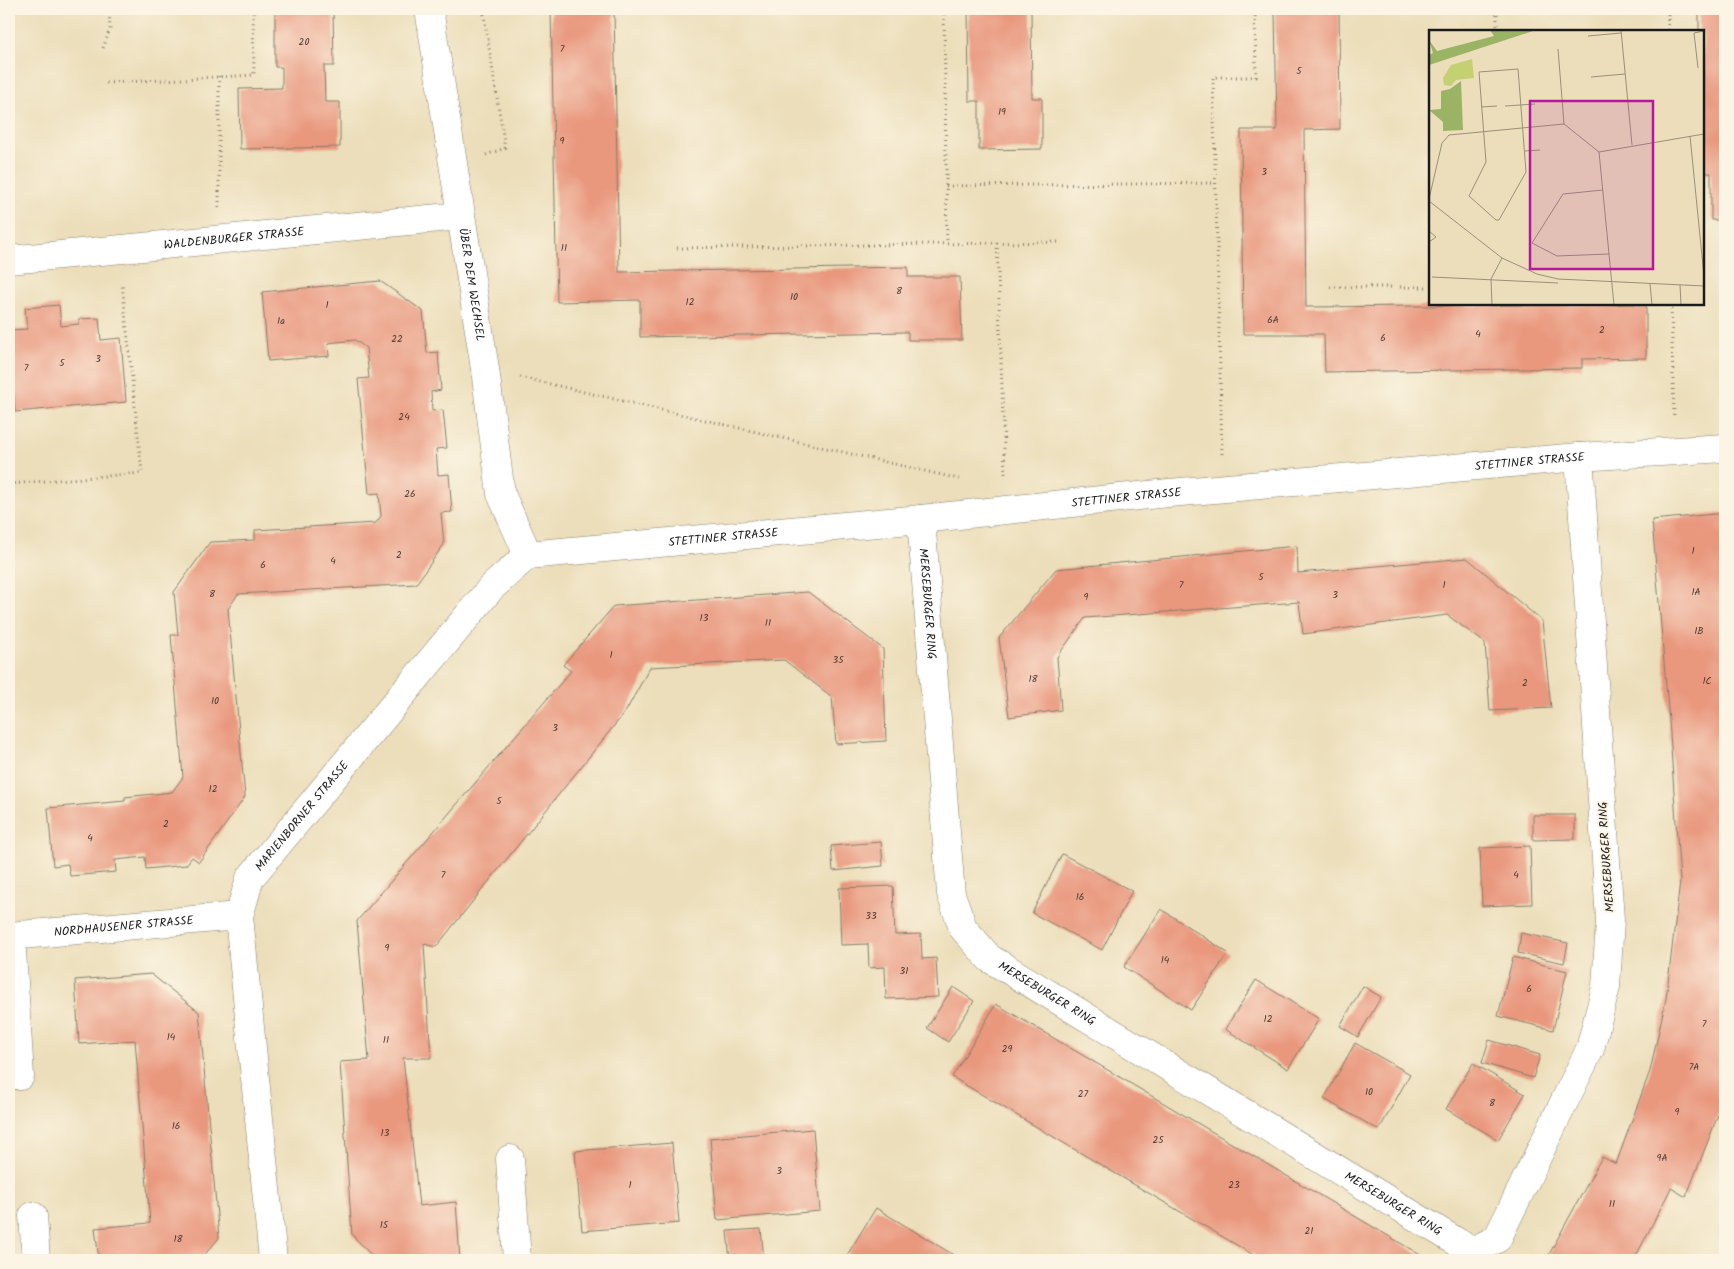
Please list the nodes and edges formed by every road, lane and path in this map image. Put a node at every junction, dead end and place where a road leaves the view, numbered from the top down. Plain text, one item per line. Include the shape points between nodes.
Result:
1 (109, 9) edge
2 (253, 9) edge
3 (429, 9) edge
4 (483, 9) edge
5 (944, 9) edge
6 (1255, 9) edge
7 (1497, 9) edge
8 (1668, 9) edge
9 (1497, 30) edge
10 (1668, 30) edge
11 (102, 48) dead end
12 (219, 76) junction
13 (106, 84) dead end
14 (454, 169) junction
15 (1216, 182) junction
16 (946, 186) junction
17 (460, 216) junction
18 (219, 240) junction
19 (1058, 242) dead end
20 (947, 244) junction
21 (997, 244) junction
22 (677, 248) dead end
23 (119, 249) junction
24 (9, 260) edge
25 (1429, 287) edge
26 (1330, 288) dead end
27 (1671, 305) edge
28 (485, 369) junction
29 (1725, 448) edge
30 (1675, 451) junction
31 (1580, 457) junction
32 (967, 481) dead end
33 (9, 484) edge
34 (1223, 490) junction
35 (1007, 509) junction
36 (920, 519) junction
37 (528, 556) junction
38 (240, 916) junction
39 (10, 936) edge
40 (20, 1076) dead end
41 (510, 1159) dead end
42 (33, 1216) dead end
43 (36, 1260) edge
44 (273, 1260) edge
45 (517, 1260) edge

1 - 11 path via 110,29
2 - 12 path via 254,75
3 - 14 street, ÜBER DEM WECHSEL
4 - 14 path via 505,148
5 - 16 path
6 - 15 path via 1256,76 1213,77
7 - 9 path
8 - 10 path
12 - 13 path
12 - 18 path
14 - 17 street, ÜBER DEM WECHSEL
15 - 16 path
15 - 34 path
16 - 20 path
17 - 18 street, WALDENBURGER STRASSE
17 - 28 street, ÜBER DEM WECHSEL
18 - 23 street, WALDENBURGER STRASSE
19 - 21 path
20 - 21 path
20 - 22 path
21 - 35 path
23 - 24 street, WALDENBURGER STRASSE
23 - 33 path via 142,473
25 - 26 path
27 - 30 path
28 - 32 path
28 - 37 street, ÜBER DEM WECHSEL via 501,494
29 - 30 street, STETTINER STRASSE
30 - 31 street, STETTINER STRASSE
31 - 34 street, STETTINER STRASSE
31 - 36 street, MERSEBURGER RING via 1610,920 1606,987 1590,1050 1497,1239 1472,1251 989,958 964,928 951,894
34 - 35 street, STETTINER STRASSE
35 - 36 street, STETTINER STRASSE
36 - 37 street, STETTINER STRASSE
37 - 38 street, MARIENBORNER STRASSE via 491,588 250,878
38 - 39 street, NORDHAUSENER STRASSE
38 - 44 street, MARIENBORNER STRASSE
39 - 40 street
41 - 45 street
42 - 43 street

